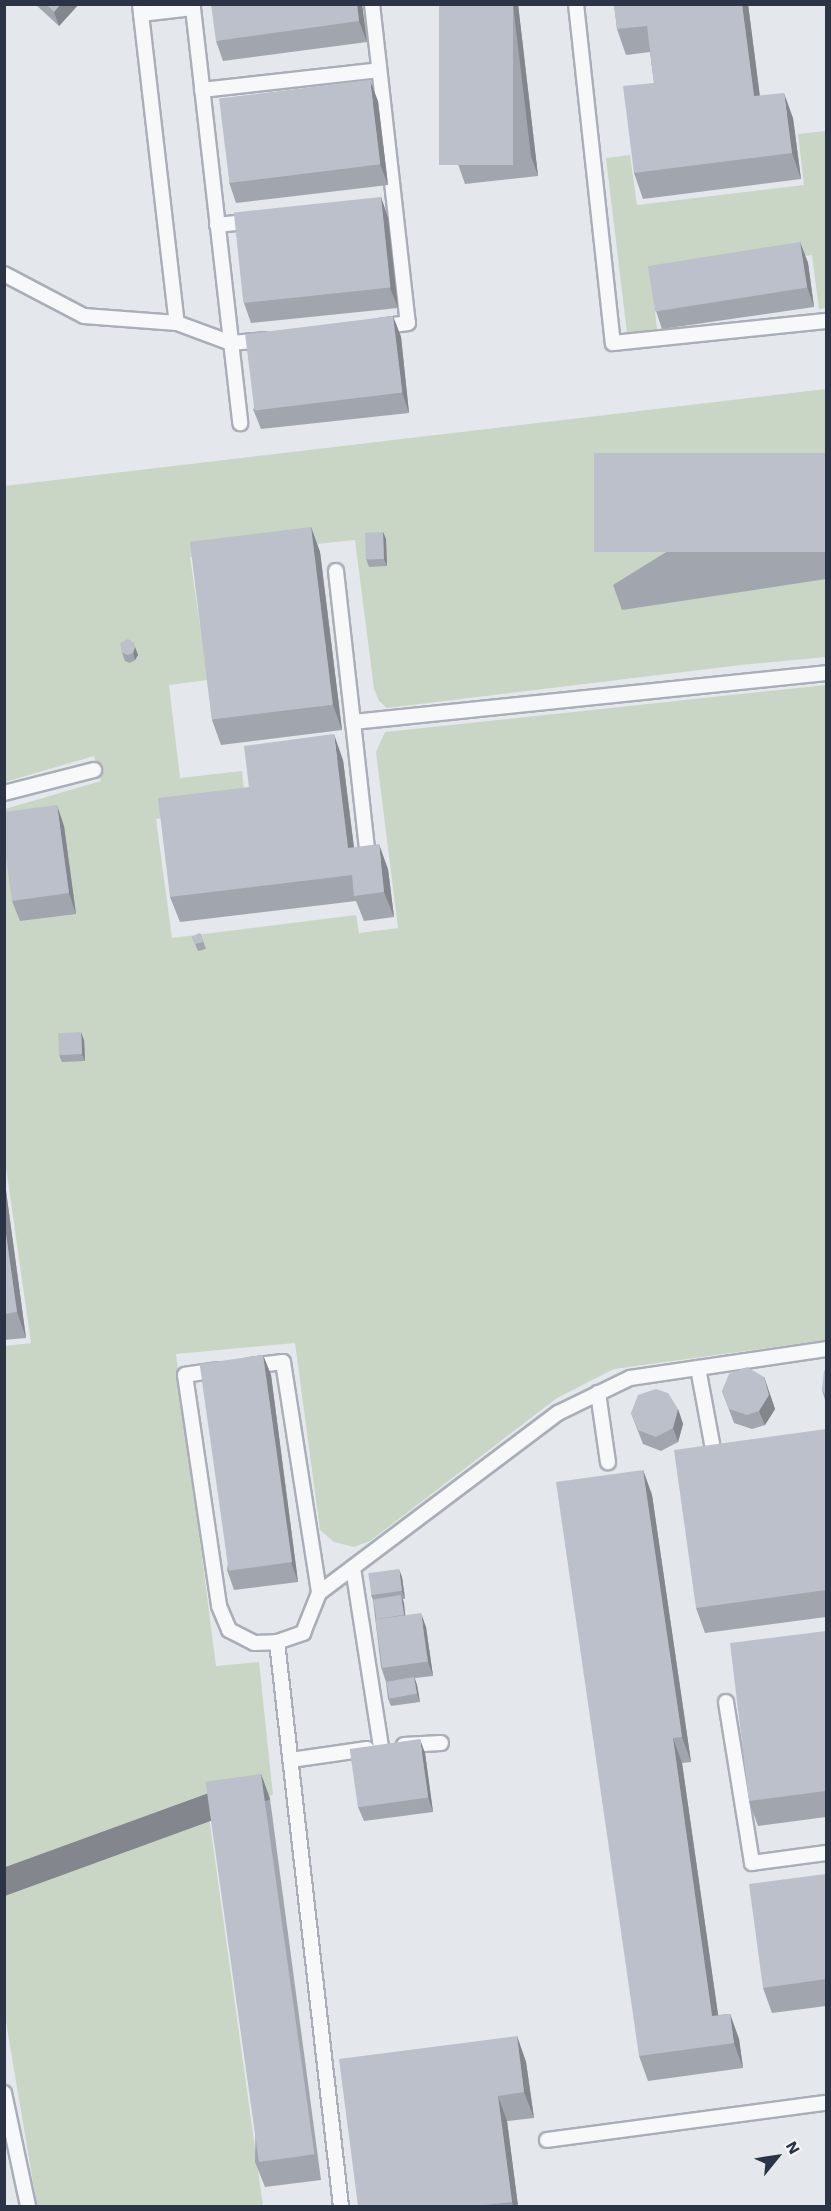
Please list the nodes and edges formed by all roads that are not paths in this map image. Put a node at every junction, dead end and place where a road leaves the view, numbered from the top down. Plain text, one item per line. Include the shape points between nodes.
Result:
1 (372, 4) edge
2 (576, 4) edge
3 (140, 9) edge
4 (379, 70) junction
5 (202, 90) junction
6 (265, 219) edge
7 (218, 225) junction
8 (4, 274) edge
9 (826, 321) edge
10 (177, 323) junction
11 (361, 329) edge
12 (278, 338) edge
13 (231, 343) junction
14 (240, 423) dead end
15 (336, 571) dead end
16 (826, 674) edge
17 (353, 722) junction
18 (94, 770) dead end
19 (4, 793) edge
20 (368, 858) edge
21 (826, 1349) edge
22 (698, 1368) junction
23 (598, 1393) junction
24 (715, 1460) edge
25 (608, 1462) dead end
26 (353, 1568) junction
27 (319, 1593) junction
28 (277, 1642) junction
29 (726, 1702) dead end
30 (441, 1743) dead end
31 (381, 1747) junction
32 (291, 1760) junction
33 (826, 1853) edge
34 (4, 2093) edge
35 (826, 2103) edge
36 (547, 2140) dead end
37 (28, 2206) edge
38 (341, 2206) edge

1 - 4 lane
2 - 9 lane via 613,343
3 - 5 lane via 193,8
3 - 10 lane
4 - 5 lane
4 - 11 lane via 389,205 408,323
5 - 7 lane
6 - 7 lane
7 - 13 lane
8 - 10 lane via 84,316
10 - 13 lane
12 - 13 lane
13 - 14 lane
15 - 17 lane
16 - 17 lane
17 - 20 lane
18 - 19 lane
21 - 22 lane
22 - 23 lane via 630,1378
22 - 24 lane
23 - 25 lane
23 - 26 lane via 558,1413
26 - 27 lane
26 - 31 lane
27 - 28 lane via 303,1633
27 - 28 lane via 283,1362 184,1375 219,1606 229,1630 254,1643
28 - 32 lane
29 - 33 lane via 752,1863
30 - 31 lane
31 - 32 lane
32 - 38 lane
34 - 37 lane
35 - 36 lane

